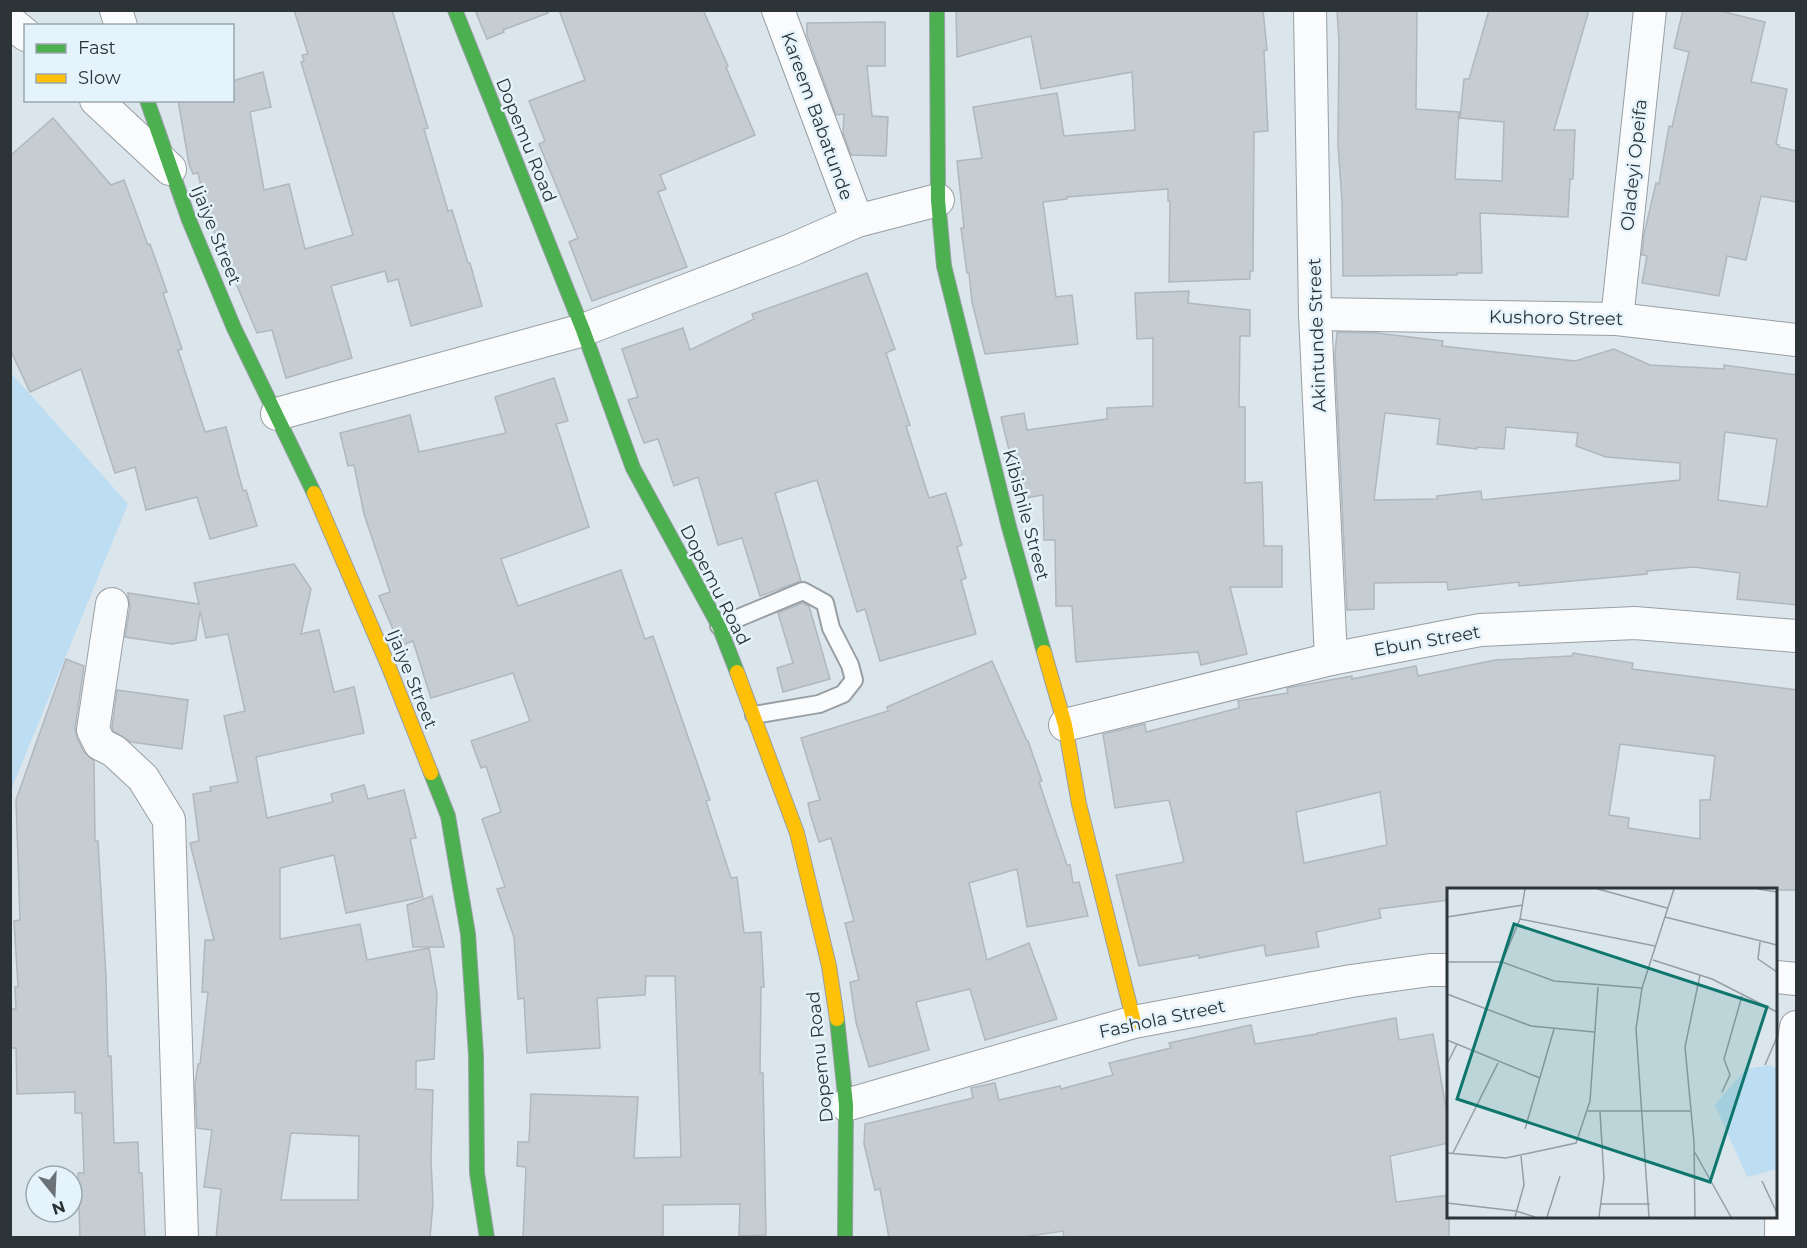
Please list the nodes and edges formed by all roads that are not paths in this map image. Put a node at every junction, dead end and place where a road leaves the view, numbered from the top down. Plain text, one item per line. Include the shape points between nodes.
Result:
1 (455, 10) edge
2 (778, 10) edge
3 (937, 10) edge
4 (1310, 10) edge
5 (1650, 10) edge
6 (10, 22) edge
7 (24, 33) edge
8 (98, 102) edge
9 (148, 102) edge
10 (170, 169) junction
11 (938, 200) junction
12 (856, 221) junction
13 (1315, 314) junction
14 (1617, 319) junction
15 (583, 330) junction
16 (1797, 340) edge
17 (277, 414) junction
18 (112, 604) dead end
19 (719, 626) junction
20 (1797, 636) edge
21 (1331, 658) junction
22 (754, 715) junction
23 (1065, 724) junction
24 (1447, 970) edge
25 (1777, 977) edge
26 (1797, 979) edge
27 (1134, 1022) junction
28 (1797, 1027) edge
29 (846, 1105) junction
30 (182, 1238) edge
31 (487, 1238) edge
32 (845, 1238) edge
33 (1781, 1238) edge

1 - 15 street, Dopemu Road
2 - 12 street, Kareem Babatunde
3 - 11 street, Kibishile Street
4 - 13 street, Akintunde Street
5 - 14 street, Oladeyi Opeifa
6 - 7 street
8 - 10 street
9 - 10 street, Ijaiye Street
10 - 17 street, Ijaiye Street via 234,328
11 - 12 street
11 - 23 street, Kibishile Street via 944,266 1009,527
12 - 15 street
13 - 14 street, Kushoro Street
13 - 21 street, Akintunde Street
14 - 16 street, Kushoro Street
15 - 17 street
15 - 19 street, Dopemu Road via 633,468
17 - 31 street, Ijaiye Street via 329,525 448,816 468,934 476,1055 477,1173
18 - 30 street via 93,730 100,744 114,751 143,778 170,820
19 - 22 street, Dopemu Road
19 - 22 lane via 803,591 825,603 831,628 850,665 854,680 843,694 819,704
20 - 21 street, Ebun Street via 1635,623 1480,630
21 - 23 street, Ebun Street
22 - 29 street, Dopemu Road via 797,833 826,955
23 - 27 street, Kibishile Street via 1079,804
24 - 27 street, Fashola Street via 1351,981
25 - 26 street
27 - 29 street, Fashola Street
28 - 33 street via 1782,1127
29 - 32 street, Dopemu Road

